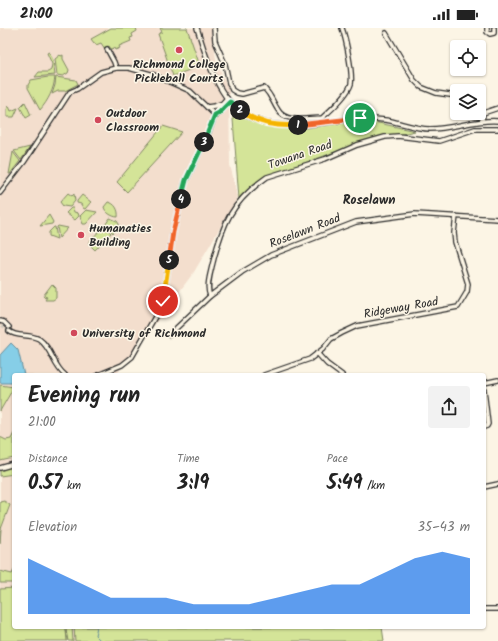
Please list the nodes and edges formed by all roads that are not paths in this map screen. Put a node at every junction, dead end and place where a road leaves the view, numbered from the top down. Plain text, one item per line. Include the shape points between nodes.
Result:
1 (197, 28) edge
2 (214, 28) edge
3 (342, 28) edge
4 (487, 28) edge
5 (494, 28) edge
6 (386, 33) dead end
7 (106, 49) dead end
8 (116, 68) junction
9 (450, 95) edge
10 (227, 98) junction
11 (223, 102) junction
12 (230, 102) junction
13 (207, 107) junction
14 (498, 108) edge
15 (486, 112) edge
16 (215, 115) junction
17 (322, 118) junction
18 (482, 121) joint
19 (474, 122) junction
20 (498, 122) edge
21 (318, 123) junction
22 (498, 129) edge
23 (475, 130) junction
24 (0, 192) edge
25 (456, 216) junction
26 (498, 219) edge
27 (210, 296) junction
28 (1, 322) edge
29 (169, 335) dead end
30 (317, 353) junction
31 (62, 373) edge
32 (103, 373) edge
33 (270, 373) edge
34 (339, 373) edge
35 (498, 380) edge
36 (486, 383) edge
37 (486, 416) edge
38 (486, 426) edge
39 (12, 465) edge
40 (0, 468) edge
41 (498, 484) edge
42 (486, 487) edge
43 (486, 609) edge
44 (498, 609) edge

1 - 10 street via 213,74
2 - 17 street via 215,41 234,92 242,94 264,88 279,112 286,117
3 - 17 street via 351,83 342,97
4 - 5 street via 490,34 494,33
6 - 9 street via 417,84 428,90
7 - 8 street
8 - 13 street via 129,68 155,76 190,91
8 - 24 street via 101,72 70,92 24,162
10 - 11 street
10 - 12 street
11 - 13 street
11 - 16 street
12 - 16 street
12 - 21 street via 247,115 266,124 282,126
13 - 16 street
14 - 15 street
16 - 32 street via 185,183 173,232 160,308 132,357 122,365
17 - 21 street
18 - 19 street
18 - 20 street
19 - 21 street via 430,129 372,118
19 - 23 street
22 - 23 street, Towana Road
23 - 27 street, Towana Road via 439,141 398,136 372,140 267,177 240,200 225,223 211,271 208,289
25 - 26 street, Roselawn Road
25 - 27 street, Roselawn Road via 415,214 356,222 271,254
25 - 30 street, Ridgeway Road via 455,242 468,284 468,292 458,307 357,326 331,340
27 - 29 street, Roselawn Road
28 - 31 street via 14,334 31,336 41,341
30 - 33 street, Ridgeway Road via 310,359
30 - 34 street
35 - 36 street
37 - 38 street
39 - 40 street
41 - 42 street
43 - 44 street

